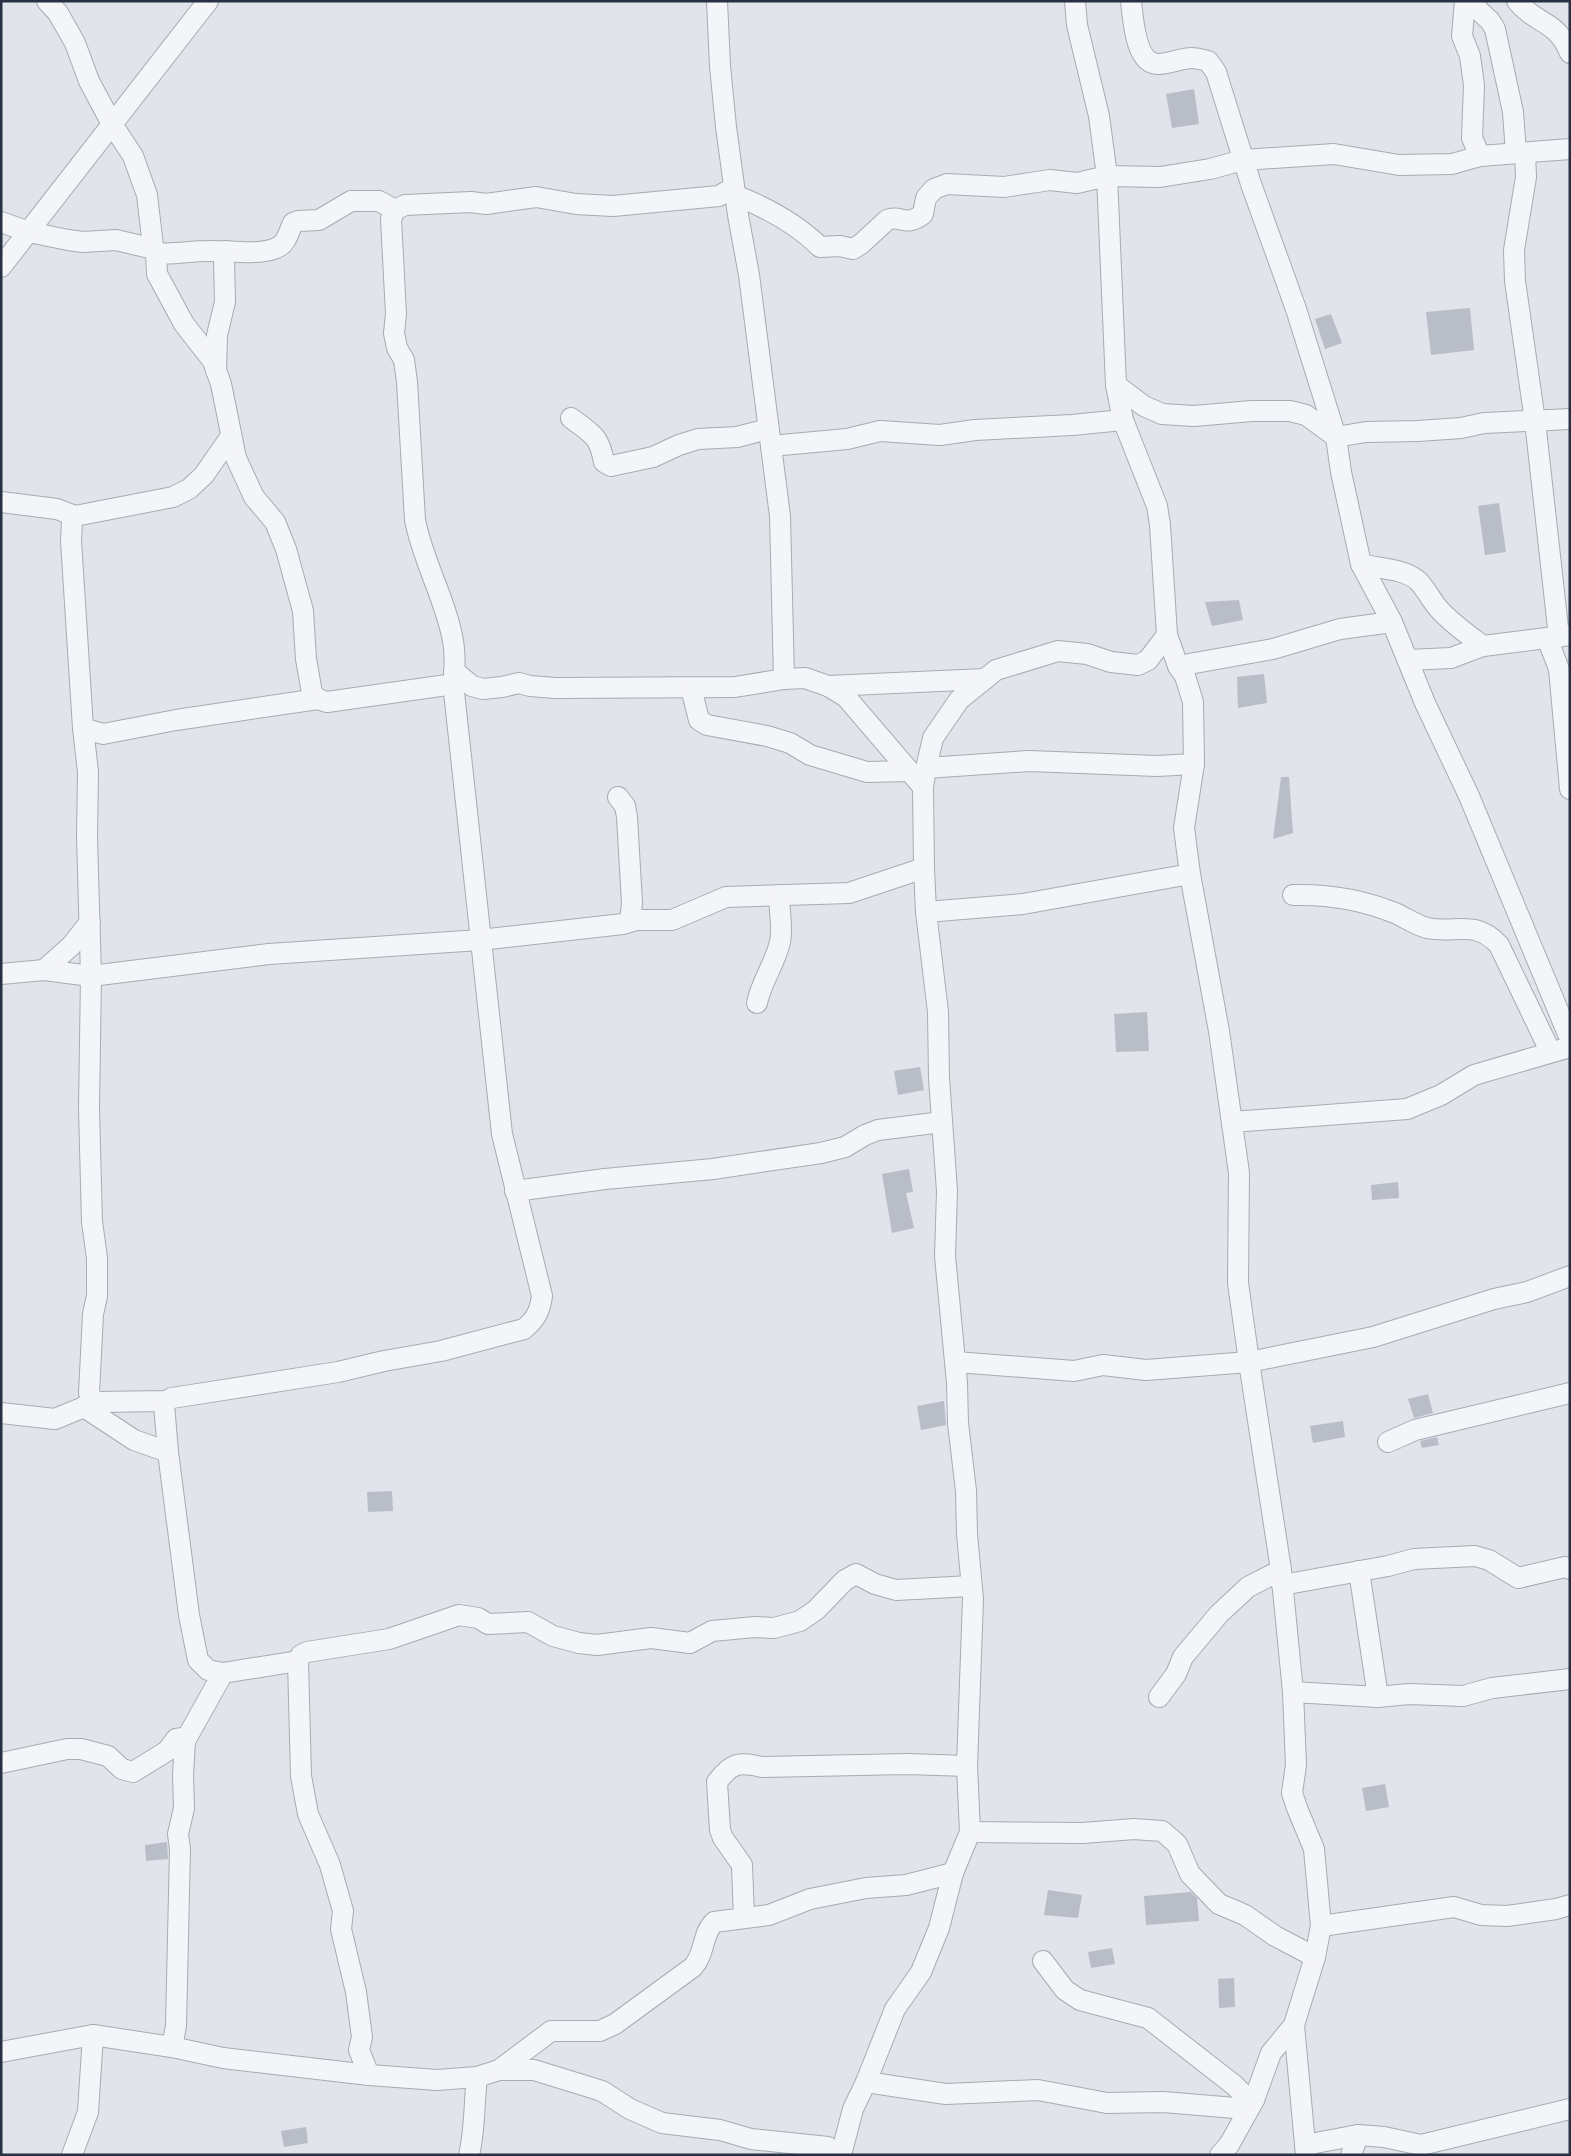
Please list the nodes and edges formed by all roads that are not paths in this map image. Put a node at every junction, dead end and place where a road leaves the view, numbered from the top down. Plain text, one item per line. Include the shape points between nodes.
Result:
1 (47, 1) edge
2 (208, 1) edge
3 (717, 1) edge
4 (1075, 1) edge
5 (1131, 1) edge
6 (1467, 1) edge
7 (1517, 1) edge
8 (1570, 53) edge
9 (112, 124) junction
10 (1570, 149) edge
11 (1521, 153) junction
12 (1480, 156) junction
13 (1243, 160) junction
14 (1107, 176) junction
15 (730, 193) junction
16 (395, 210) junction
17 (1, 222) edge
18 (29, 232) junction
19 (155, 251) junction
20 (227, 251) junction
21 (1, 267) edge
22 (216, 371) junction
23 (1116, 385) junction
24 (571, 418) dead end
25 (1570, 419) edge
26 (1123, 420) junction
27 (1534, 421) junction
28 (232, 436) junction
29 (1336, 437) junction
30 (770, 438) junction
31 (1, 502) edge
32 (75, 516) junction
33 (1361, 564) junction
34 (1392, 622) junction
35 (1167, 636) junction
36 (1560, 637) edge
37 (1483, 646) junction
38 (1408, 660) junction
39 (1178, 666) junction
40 (784, 679) junction
41 (985, 679) junction
42 (458, 683) junction
43 (828, 686) junction
44 (691, 688) junction
45 (318, 699) junction
46 (83, 728) junction
47 (103, 734) junction
48 (87, 758) junction
49 (1194, 764) junction
50 (919, 775) junction
51 (1570, 789) edge
52 (618, 797) dead end
53 (924, 868) junction
54 (1190, 874) junction
55 (779, 895) junction
56 (1293, 895) dead end
57 (926, 912) junction
58 (630, 921) junction
59 (90, 922) junction
60 (480, 940) junction
61 (44, 970) junction
62 (1, 974) edge
63 (91, 976) junction
64 (757, 1004) dead end
65 (1570, 1039) edge
66 (1560, 1049) edge
67 (942, 1122) junction
68 (1232, 1122) junction
69 (515, 1191) junction
70 (1570, 1276) edge
71 (956, 1362) junction
72 (1249, 1362) junction
73 (1570, 1393) edge
74 (166, 1401) junction
75 (88, 1403) junction
76 (1, 1413) edge
77 (1388, 1442) dead end
78 (168, 1452) junction
79 (1570, 1569) edge
80 (1359, 1571) junction
81 (1281, 1578) junction
82 (971, 1586) junction
83 (298, 1661) junction
84 (222, 1673) junction
85 (1570, 1679) edge
86 (1293, 1692) junction
87 (1158, 1697) dead end
88 (1378, 1697) junction
89 (186, 1741) junction
90 (1, 1763) edge
91 (966, 1766) junction
92 (970, 1832) junction
93 (953, 1873) junction
94 (1570, 1905) edge
95 (744, 1918) junction
96 (1321, 1926) junction
97 (1315, 1957) junction
98 (1043, 1961) dead end
99 (1294, 2025) junction
100 (93, 2035) junction
101 (172, 2047) junction
102 (1, 2052) edge
103 (499, 2070) junction
104 (369, 2075) junction
105 (477, 2077) junction
106 (866, 2082) junction
107 (1250, 2098) junction
108 (1570, 2109) edge
109 (1358, 2135) junction
110 (837, 2149) edge
111 (1305, 2150) edge
112 (1422, 2150) edge
113 (72, 2155) edge
114 (469, 2155) edge
115 (1220, 2155) edge
116 (1351, 2155) edge

1 - 9 street via 75,42 89,81
2 - 9 street
3 - 15 street
4 - 14 street
5 - 13 street via 1135,30 1148,61 1157,64 1200,59 1208,61 1216,72
6 - 11 street via 1495,29
6 - 12 street via 1462,36 1470,56 1474,85 1472,138
7 - 8 street via 1522,8 1557,30
9 - 18 street
9 - 19 street via 133,156 147,194
10 - 11 street
11 - 12 street
11 - 27 street via 1526,177 1514,250 1520,328
12 - 13 street via 1452,164 1399,165 1334,154
13 - 14 street via 1160,178
13 - 29 street via 1296,309
14 - 15 street via 1077,183 1050,180 1004,187 947,184 934,189 926,198 923,214 918,218 911,222 887,220 853,249 820,247 801,230 753,202
14 - 23 street
15 - 16 street via 614,206 536,197 486,204 405,205
15 - 30 street via 738,215 749,275
16 - 20 street via 379,201 351,201 319,220 293,223 285,243 278,248 267,252
16 - 42 street via 391,219 394,333 404,360 407,382 415,520 419,541 454,642
17 - 18 street
18 - 19 street via 83,242 116,240
18 - 21 street
19 - 20 street via 167,254
19 - 22 street via 157,274 184,324
20 - 22 street via 224,260 225,302 217,335
22 - 28 street
23 - 26 street
23 - 29 street via 1144,406 1162,414 1194,416 1290,411 1306,415
24 - 30 street via 596,438 604,462 611,466 653,457 678,444 698,439
25 - 27 street
26 - 30 street via 940,435 880,431 847,439
26 - 35 street via 1157,506
27 - 29 street via 1484,422 1461,428 1366,432
27 - 36 street
28 - 32 street via 204,475 174,497
28 - 45 street via 236,458 254,497 275,522 286,549 302,611 310,685
29 - 33 street
30 - 40 street via 780,516
31 - 32 street via 57,509
32 - 46 street via 71,541
33 - 34 street
33 - 37 street via 1400,572 1417,580 1438,608
34 - 38 street
34 - 39 street via 1340,629 1273,649
35 - 39 street
35 - 41 street via 1148,660 1138,665 1058,650 996,670
36 - 37 street
36 - 51 street via 1563,655 1559,669
37 - 38 street via 1451,658
38 - 65 street via 1469,796
39 - 49 street via 1185,676 1193,702
40 - 43 street via 805,678
40 - 44 street via 735,688
41 - 43 street
41 - 50 street via 959,700 933,738
42 - 44 street via 483,689 519,683 554,688
42 - 45 street via 349,700 327,702
42 - 60 street
43 - 50 street via 846,697
44 - 50 street via 699,720 707,725 767,736 810,755 867,772
45 - 47 street
46 - 47 street
46 - 48 street
47 - 48 street
48 - 59 street
49 - 50 street via 1157,766 1029,761
49 - 54 street via 1184,828
50 - 53 street
52 - 58 street via 625,806 627,817 632,903
53 - 55 street via 849,893
53 - 57 street
54 - 57 street via 1023,904
54 - 68 street
55 - 58 street via 726,896 672,920
55 - 64 street via 781,939
56 - 66 street via 1356,900 1427,928 1479,929 1499,945
57 - 67 street via 938,1012
58 - 60 street
59 - 61 street via 71,946
59 - 63 street
60 - 63 street via 269,954
60 - 69 street via 502,1134
61 - 62 street
61 - 63 street
63 - 75 street via 89,1110 97,1296
66 - 68 street via 1474,1075 1442,1095 1407,1109
67 - 69 street via 878,1130 845,1147 794,1158
67 - 71 street via 947,1191 946,1256
68 - 72 street via 1239,1173 1238,1284
69 - 74 street via 542,1296 540,1311 524,1329 441,1352
70 - 72 street via 1373,1338
71 - 72 street via 1074,1372 1103,1365 1146,1370
71 - 82 street
72 - 81 street
73 - 77 street via 1415,1430
74 - 75 street
74 - 78 street
75 - 76 street via 55,1419
75 - 78 street via 134,1440
78 - 84 street via 198,1660 208,1670
79 - 80 street via 1557,1568 1518,1578 1475,1556 1414,1559
80 - 81 street
80 - 88 street
81 - 86 street
81 - 87 street via 1248,1587 1219,1614 1183,1657 1176,1674
82 - 83 street via 896,1590 856,1574 800,1621 774,1628 712,1631 690,1643 651,1638 597,1645 579,1643 553,1636 528,1622 488,1624 478,1618 458,1615 389,1639 307,1652
82 - 91 street
83 - 84 street
83 - 104 street via 304,1795 343,1911 341,1929 356,1992 362,2037 359,2050
84 - 89 street
85 - 88 street via 1492,1688 1463,1696 1409,1694
86 - 88 street
86 - 96 street via 1296,1765 1292,1793 1314,1849
89 - 90 street via 176,1739 167,1751 133,1772 127,1772 108,1756 81,1749
89 - 101 street via 184,1808 178,1834 176,2026
91 - 92 street
91 - 95 street via 908,1764 762,1768 743,1763 732,1767 717,1782 720,1830 742,1865
92 - 93 street
92 - 97 street via 1083,1833 1134,1828 1162,1831 1176,1844 1190,1874 1219,1904 1245,1915 1274,1936
93 - 95 street via 906,1885 810,1898 769,1915
93 - 106 street via 939,1928 921,1972 895,2009
94 - 96 street via 1507,1916 1481,1915 1454,1907
95 - 103 street via 714,1922 708,1927 698,1961 693,1967 615,2024 600,2031 551,2031
96 - 97 street
97 - 99 street
98 - 107 street via 1065,1990 1080,2000 1148,2018
99 - 107 street via 1270,2053
99 - 111 street
100 - 101 street
100 - 102 street
100 - 113 street via 88,2112
101 - 104 street via 223,2058
103 - 105 street
103 - 110 street via 534,2070 602,2091 630,2109 662,2123 720,2130 751,2139
104 - 105 street via 437,2080
105 - 114 street
106 - 107 street via 946,2094 1038,2090 1106,2103 1164,2102 1227,2108 1244,2106
106 - 110 street
107 - 115 street via 1229,2145
108 - 112 street
109 - 111 street
109 - 112 street via 1384,2137
109 - 116 street

